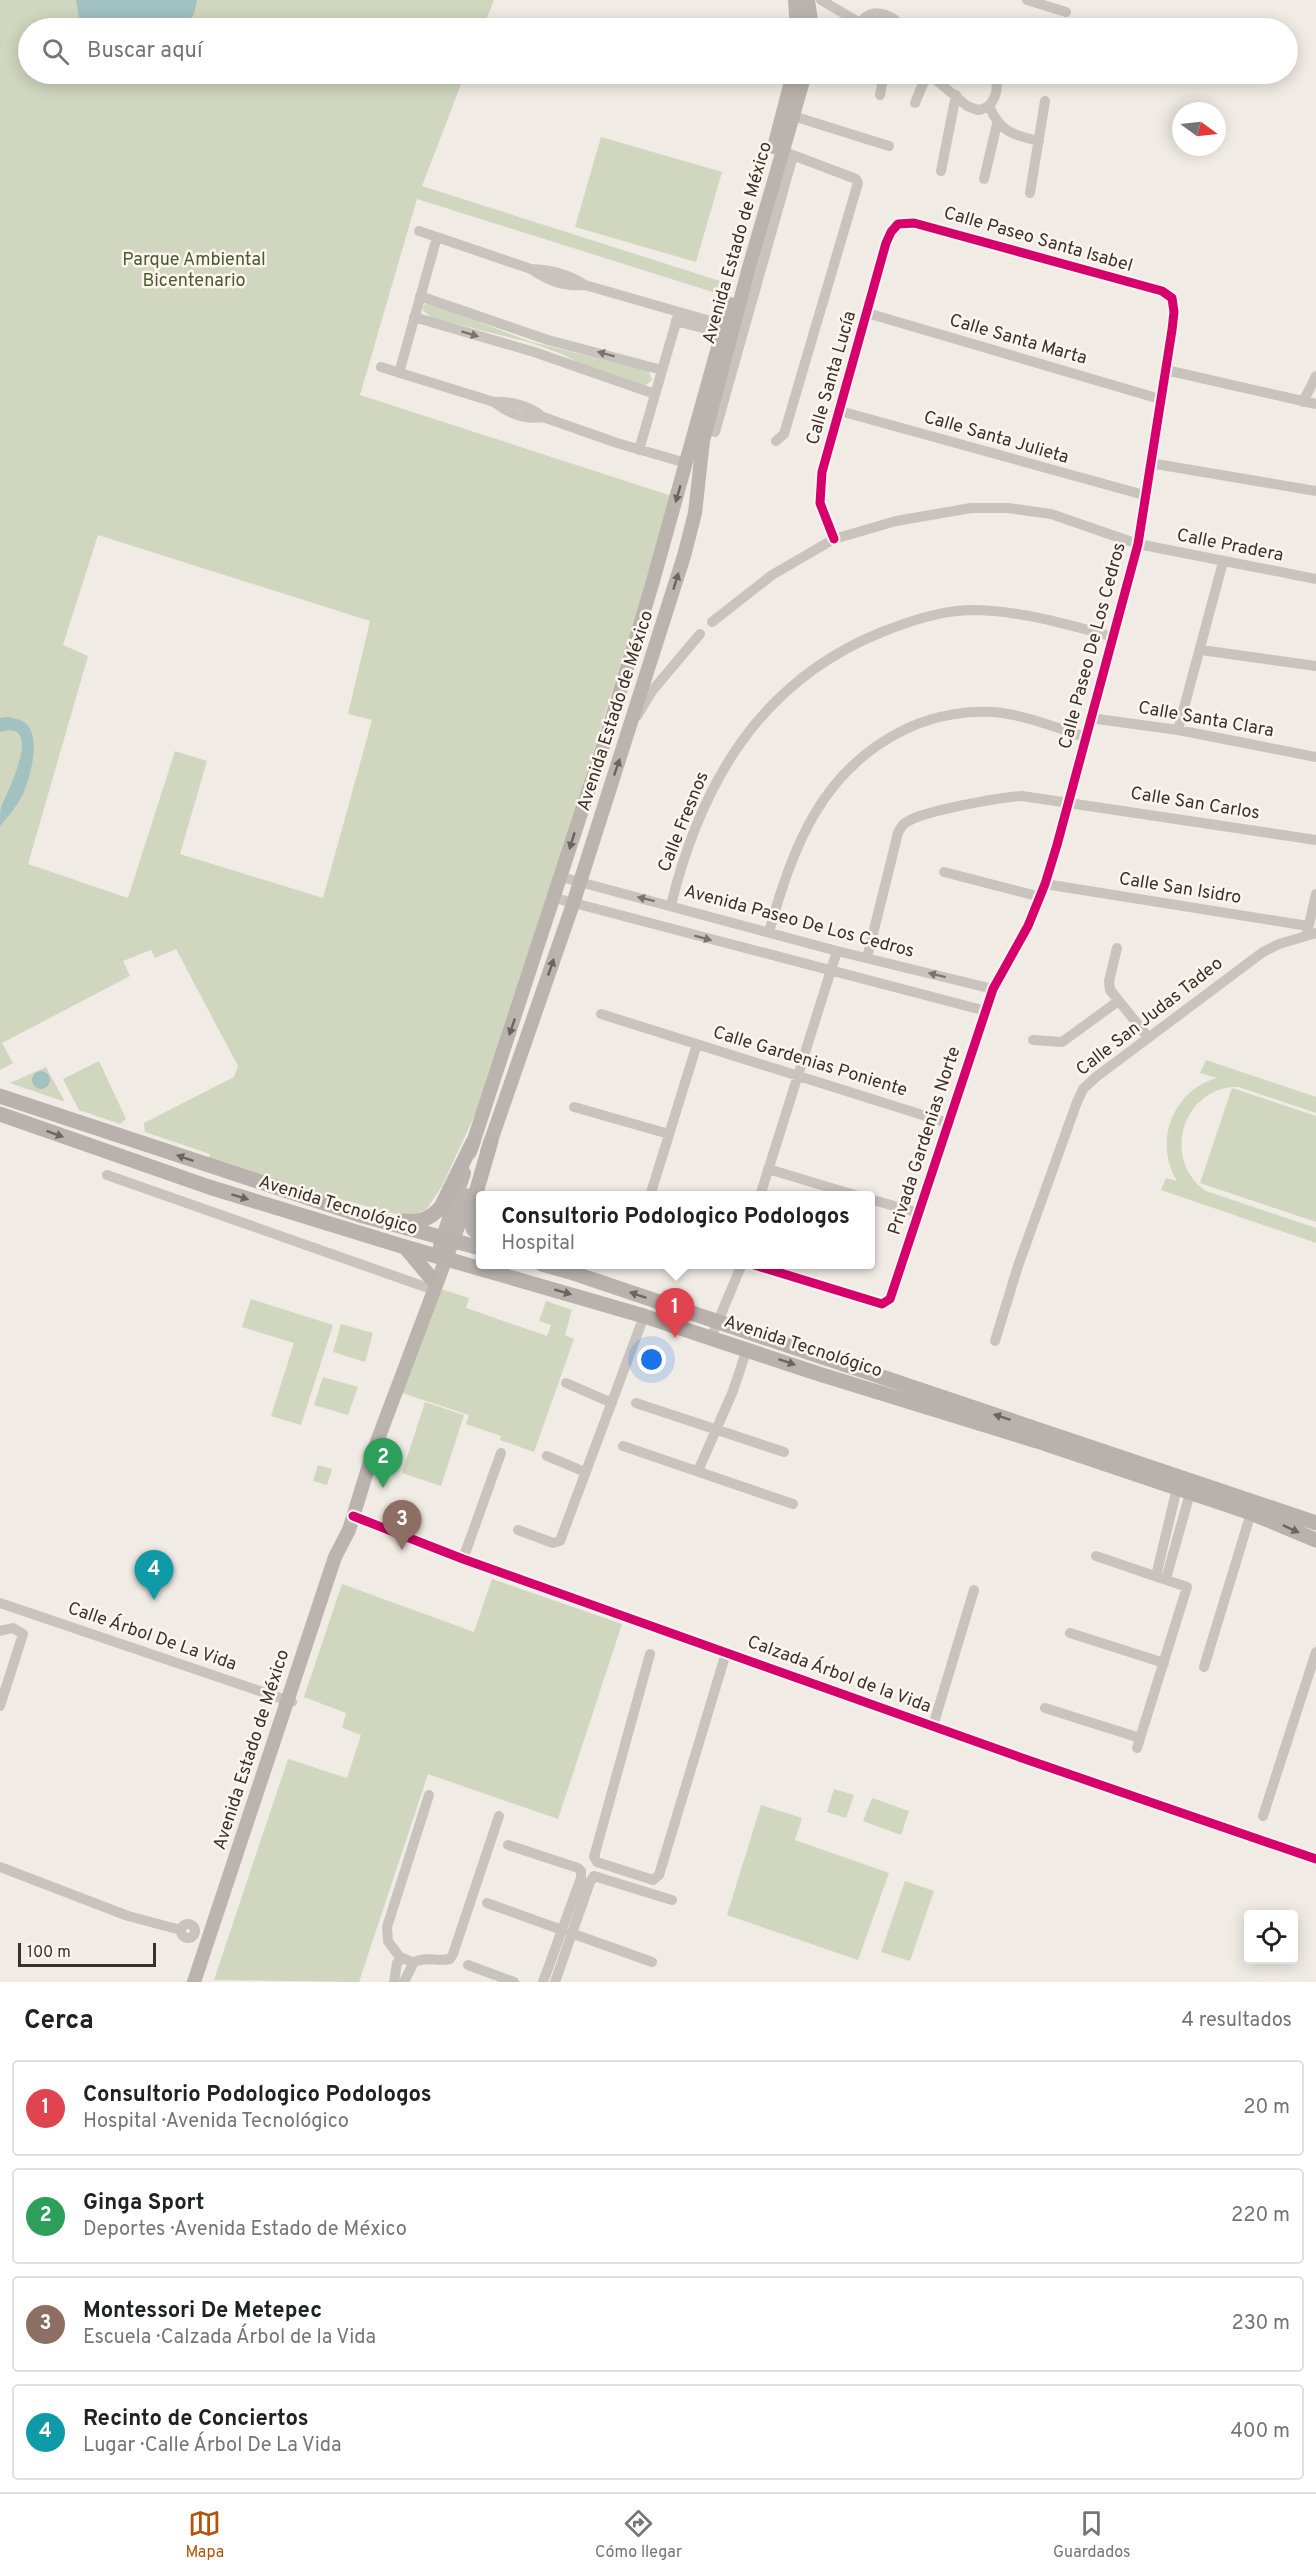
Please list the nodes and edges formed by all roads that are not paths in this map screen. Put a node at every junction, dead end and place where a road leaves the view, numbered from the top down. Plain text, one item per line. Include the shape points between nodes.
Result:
1 (795, 0) edge
2 (1027, 0) edge
3 (824, 2) edge
4 (809, 5) edge
5 (1066, 12) dead end
6 (796, 18) edge
7 (847, 18) edge
8 (865, 18) edge
9 (894, 18) edge
10 (790, 84) edge
11 (802, 84) edge
12 (883, 84) edge
13 (924, 84) edge
14 (941, 84) edge
15 (996, 84) edge
16 (880, 95) dead end
17 (956, 95) junction
18 (1045, 101) dead end
19 (915, 103) dead end
20 (989, 106) junction
21 (793, 116) junction
22 (997, 124) junction
23 (1039, 141) junction
24 (889, 146) dead end
25 (788, 154) junction
26 (941, 171) dead end
27 (984, 179) dead end
28 (1030, 193) dead end
29 (894, 227) joint
30 (419, 231) dead end
31 (436, 237) junction
32 (420, 296) junction
33 (1172, 298) joint
34 (867, 313) junction
35 (678, 316) junction
36 (414, 317) junction
37 (723, 329) junction
38 (381, 367) dead end
39 (662, 369) junction
40 (1166, 370) junction
41 (399, 373) junction
42 (1316, 376) edge
43 (655, 394) junction
44 (1160, 399) junction
45 (1303, 402) junction
46 (1316, 404) edge
47 (840, 411) junction
48 (715, 432) dead end
49 (776, 441) dead end
50 (639, 450) junction
51 (686, 463) junction
52 (1150, 463) junction
53 (1316, 490) edge
54 (1144, 495) junction
55 (834, 539) junction
56 (1138, 544) junction
57 (1223, 562) junction
58 (1316, 579) edge
59 (712, 622) dead end
60 (700, 633) dead end
61 (1113, 637) junction
62 (1201, 650) junction
63 (1316, 666) edge
64 (1090, 718) junction
65 (630, 727) junction
66 (1178, 730) junction
67 (1085, 737) junction
68 (1316, 757) edge
69 (588, 792) junction
70 (606, 801) junction
71 (1068, 802) junction
72 (581, 812) junction
73 (599, 822) junction
74 (1316, 840) edge
75 (944, 872) dead end
76 (561, 877) junction
77 (580, 883) junction
78 (1046, 884) junction
79 (1041, 897) junction
80 (555, 898) junction
81 (1315, 901) edge
82 (573, 904) junction
83 (671, 905) junction
84 (769, 932) junction
85 (1312, 932) edge
86 (1117, 948) dead end
87 (837, 951) junction
88 (867, 958) junction
89 (831, 972) junction
90 (993, 989) junction
91 (1117, 1002) junction
92 (986, 1011) junction
93 (601, 1014) dead end
94 (1148, 1037) junction
95 (1033, 1040) dead end
96 (697, 1044) junction
97 (797, 1076) junction
98 (0, 1096) edge
99 (574, 1107) dead end
100 (0, 1114) edge
101 (948, 1122) junction
102 (669, 1134) junction
103 (491, 1141) junction
104 (473, 1142) junction
105 (768, 1169) junction
106 (107, 1174) dead end
107 (477, 1191) edge
108 (652, 1191) edge
109 (761, 1191) edge
110 (841, 1191) edge
111 (476, 1193) edge
112 (875, 1200) edge
113 (919, 1213) junction
114 (360, 1215) junction
115 (476, 1232) edge
116 (447, 1239) junction
117 (476, 1247) edge
118 (405, 1248) junction
119 (441, 1257) junction
120 (476, 1267) edge
121 (482, 1269) edge
122 (567, 1269) edge
123 (734, 1269) edge
124 (740, 1269) edge
125 (767, 1269) edge
126 (431, 1285) junction
127 (729, 1292) junction
128 (644, 1316) junction
129 (717, 1322) junction
130 (711, 1338) junction
131 (995, 1341) dead end
132 (747, 1349) junction
133 (566, 1383) dead end
134 (612, 1402) junction
135 (636, 1403) dead end
136 (715, 1429) junction
137 (623, 1446) dead end
138 (784, 1452) dead end
139 (501, 1453) dead end
140 (547, 1456) dead end
141 (698, 1471) junction
142 (585, 1472) junction
143 (1182, 1496) junction
144 (792, 1504) dead end
145 (1251, 1513) junction
146 (353, 1516) junction
147 (1316, 1523) edge
148 (518, 1530) dead end
149 (1316, 1540) edge
150 (1096, 1556) dead end
151 (463, 1559) junction
152 (1161, 1577) junction
153 (974, 1590) dead end
154 (0, 1603) edge
155 (20, 1610) junction
156 (13, 1628) junction
157 (0, 1631) edge
158 (1070, 1633) dead end
159 (1316, 1652) edge
160 (726, 1653) junction
161 (650, 1654) dead end
162 (1164, 1663) junction
163 (1204, 1667) dead end
164 (290, 1702) junction
165 (0, 1706) edge
166 (1045, 1708) dead end
167 (933, 1726) junction
168 (429, 1796) dead end
169 (499, 1816) dead end
170 (1263, 1816) dead end
171 (508, 1845) dead end
172 (1316, 1859) edge
173 (0, 1867) edge
174 (672, 1900) dead end
175 (487, 1903) dead end
176 (567, 1932) junction
177 (208, 1939) junction
178 (401, 1959) junction
179 (652, 1962) dead end
180 (411, 1964) junction
181 (468, 1965) dead end
182 (194, 1982) edge
183 (203, 1982) edge
184 (394, 1982) edge
185 (404, 1982) edge
186 (514, 1982) edge
187 (543, 1982) edge
188 (555, 1982) edge

1 - 6 main road
2 - 5 street
3 - 4 street
3 - 7 street
8 - 9 street via 879,12
10 - 37 main road, Avenida Estado de México
11 - 21 main road, Avenida Estado de México
12 - 16 street
13 - 19 street
14 - 17 street
15 - 20 street
17 - 20 street via 972,109
17 - 26 street
18 - 23 street
20 - 22 street
21 - 24 street
21 - 25 main road, Avenida Estado de México
22 - 23 street
22 - 27 street
23 - 28 street
25 - 48 street
25 - 49 street via 858,183 784,434
65 -> 25 main road, Avenida Estado de México via 684,556 695,513 703,441
29 - 33 street, Calle Paseo Santa Isabel via 904,222 924,226 1162,291
29 - 34 street, Calle Santa Lucía
30 - 31 street
31 - 32 street
31 - 35 street via 531,269 558,272
32 - 36 street
39 -> 32 street via 548,340
33 - 40 street, Calle Paseo De Los Cedros via 1174,312
34 - 44 street, Calle Santa Marta
34 - 47 street, Calle Santa Lucía
35 - 37 street
35 - 39 street
36 - 41 street
36 -> 43 street via 534,352
37 - 51 main road, Avenida Estado de México
38 - 41 street
39 - 43 street
40 - 44 street, Calle Paseo De Los Cedros
40 - 45 street
41 - 50 street via 494,402 523,406 543,417
42 - 45 street
43 - 50 street
44 - 52 street, Calle Paseo De Los Cedros
45 - 46 street
47 - 54 street, Calle Santa Julieta
47 - 55 street, Calle Santa Lucía via 819,492 823,515
50 - 51 street
51 -> 69 main road, Avenida Estado de México
52 - 53 street
52 - 54 street, Calle Paseo De Los Cedros
54 - 56 street, Calle Paseo De Los Cedros
55 - 56 street, Calle Pradera via 896,521 983,507 1051,514
55 - 59 street, Calle Pradera via 772,574
56 - 57 street, Calle Pradera
56 - 61 street, Calle Paseo De Los Cedros
57 - 58 street, Calle Pradera
57 - 62 street
60 - 65 street via 652,691
61 - 64 street, Calle Paseo De Los Cedros
61 - 83 street, Calle Fresnos via 1032,617 967,610 926,616 896,626 830,657 790,686 732,752 709,794
62 - 63 street
62 - 66 street
64 - 66 street, Calle Santa Clara
64 - 67 street, Calle Paseo De Los Cedros
70 -> 65 main road, Avenida Estado de México
66 - 68 street, Calle Santa Clara
67 - 71 street, Calle Paseo De Los Cedros
67 - 84 street via 1000,713 974,712 921,722 872,747 840,776 811,818 793,856
69 - 70 main road via 593,798
69 - 72 main road, Avenida Estado de México
70 - 73 main road, Avenida Estado de México
71 - 74 street, Calle San Carlos
71 - 78 street, Calle Paseo De Los Cedros
71 - 88 street, Calle San Carlos via 1003,797 921,816 904,824 895,844
72 - 73 main road
72 -> 76 main road, Avenida Estado de México
73 - 77 main road, Avenida Estado de México
75 - 79 street
76 - 77 street, Avenida Paseo De Los Cedros
76 - 80 main road, Avenida Estado de México
77 - 82 main road, Avenida Estado de México
83 -> 77 street, Avenida Paseo De Los Cedros
78 - 79 street, Calle Paseo De Los Cedros
78 - 85 street, Calle San Isidro
79 - 90 street, Calle Paseo De Los Cedros
80 - 82 street
80 -> 104 main road, Avenida Estado de México
81 - 85 street
82 -> 89 street
103 -> 82 main road, Avenida Estado de México
83 - 84 street, Avenida Paseo De Los Cedros
84 - 87 street, Avenida Paseo De Los Cedros
85 - 94 street, Calle San Judas Tadeo via 1263,952
86 - 91 street via 1109,986
87 - 88 street, Avenida Paseo De Los Cedros
87 - 89 street
90 -> 88 street, Avenida Paseo De Los Cedros
89 - 92 street
89 - 97 street
90 - 92 street, Privada Gardenias Norte
91 - 94 street
91 - 95 street via 1062,1042
92 - 101 street, Privada Gardenias Norte
93 - 96 street, Calle Gardenias Poniente
94 - 131 street, Calle San Judas Tadeo via 1096,1077 1078,1097
96 - 97 street, Calle Gardenias Poniente
96 - 102 street
97 - 101 street, Calle Gardenias Poniente
97 - 105 street
114 -> 98 main road, Avenida Tecnológico
99 - 102 street
100 -> 118 main road, Avenida Tecnológico via 209,1187
101 - 113 street, Privada Gardenias Norte
102 - 108 street
103 - 107 main road
103 - 116 main road, Avenida Estado de México
104 - 114 main road via 448,1198 434,1214 420,1222
104 - 116 main road, Avenida Estado de México
105 - 109 street
105 - 110 street
106 - 126 street
111 - 115 main road via 471,1210
112 - 113 street
113 - 125 street, Privada Gardenias Norte via 888,1302 882,1304
114 - 116 main road, Avenida Tecnológico
116 - 117 main road, Avenida Tecnológico
116 - 119 main road, Avenida Estado de México
118 - 119 main road, Avenida Tecnológico
118 - 126 main road
119 -> 120 main road, Avenida Tecnológico
119 - 126 main road, Avenida Estado de México
121 -> 128 main road, Avenida Tecnológico
129 -> 122 main road, Avenida Tecnológico
123 - 127 street
124 - 127 street
126 - 146 main road, Avenida Estado de México
127 - 129 street
128 - 130 main road, Avenida Tecnológico
128 - 134 street
129 - 130 street
147 -> 129 main road, Avenida Tecnológico
130 - 132 main road, Avenida Tecnológico
132 - 136 street via 734,1391
132 -> 143 main road, Avenida Tecnológico
133 - 134 street
134 - 142 street
135 - 136 street
136 - 138 street
136 - 141 street
137 - 141 street
139 - 151 street
140 - 142 street
141 - 144 street
142 - 148 street via 560,1541
143 - 145 main road, Avenida Tecnológico
143 - 152 street
145 -> 149 main road, Avenida Tecnológico
145 - 163 street
146 - 151 street, Calzada Árbol de la Vida
146 - 164 main road, Avenida Estado de México via 335,1557
150 - 152 street
151 - 160 street, Calzada Árbol de la Vida
152 - 162 street via 1186,1586
153 - 167 street
154 - 155 street, Calle Árbol De La Vida
155 - 156 street
155 - 164 street, Calle Árbol De La Vida
156 - 157 street
156 - 165 street via 24,1634
158 - 162 street
159 - 170 street
160 - 161 street via 659,1875 653,1880 597,1862 594,1857
160 - 167 street, Calzada Árbol de la Vida
162 - 166 street via 1138,1743
164 - 177 main road, Avenida Estado de México
164 - 183 main road, Avenida Estado de México
167 - 172 street, Calzada Árbol de la Vida
168 - 178 street via 387,1927 388,1941
169 - 180 street via 453,1954 450,1959 423,1958
171 - 176 street via 581,1871
173 - 177 street via 128,1916 181,1930 190,1924 195,1928 194,1934
174 - 176 street via 594,1876
175 - 176 street
176 - 179 street
176 - 187 street
176 - 188 street
177 - 182 main road, Avenida Estado de México
178 - 180 street
178 - 184 street via 396,1965
180 - 185 street
181 - 186 street

